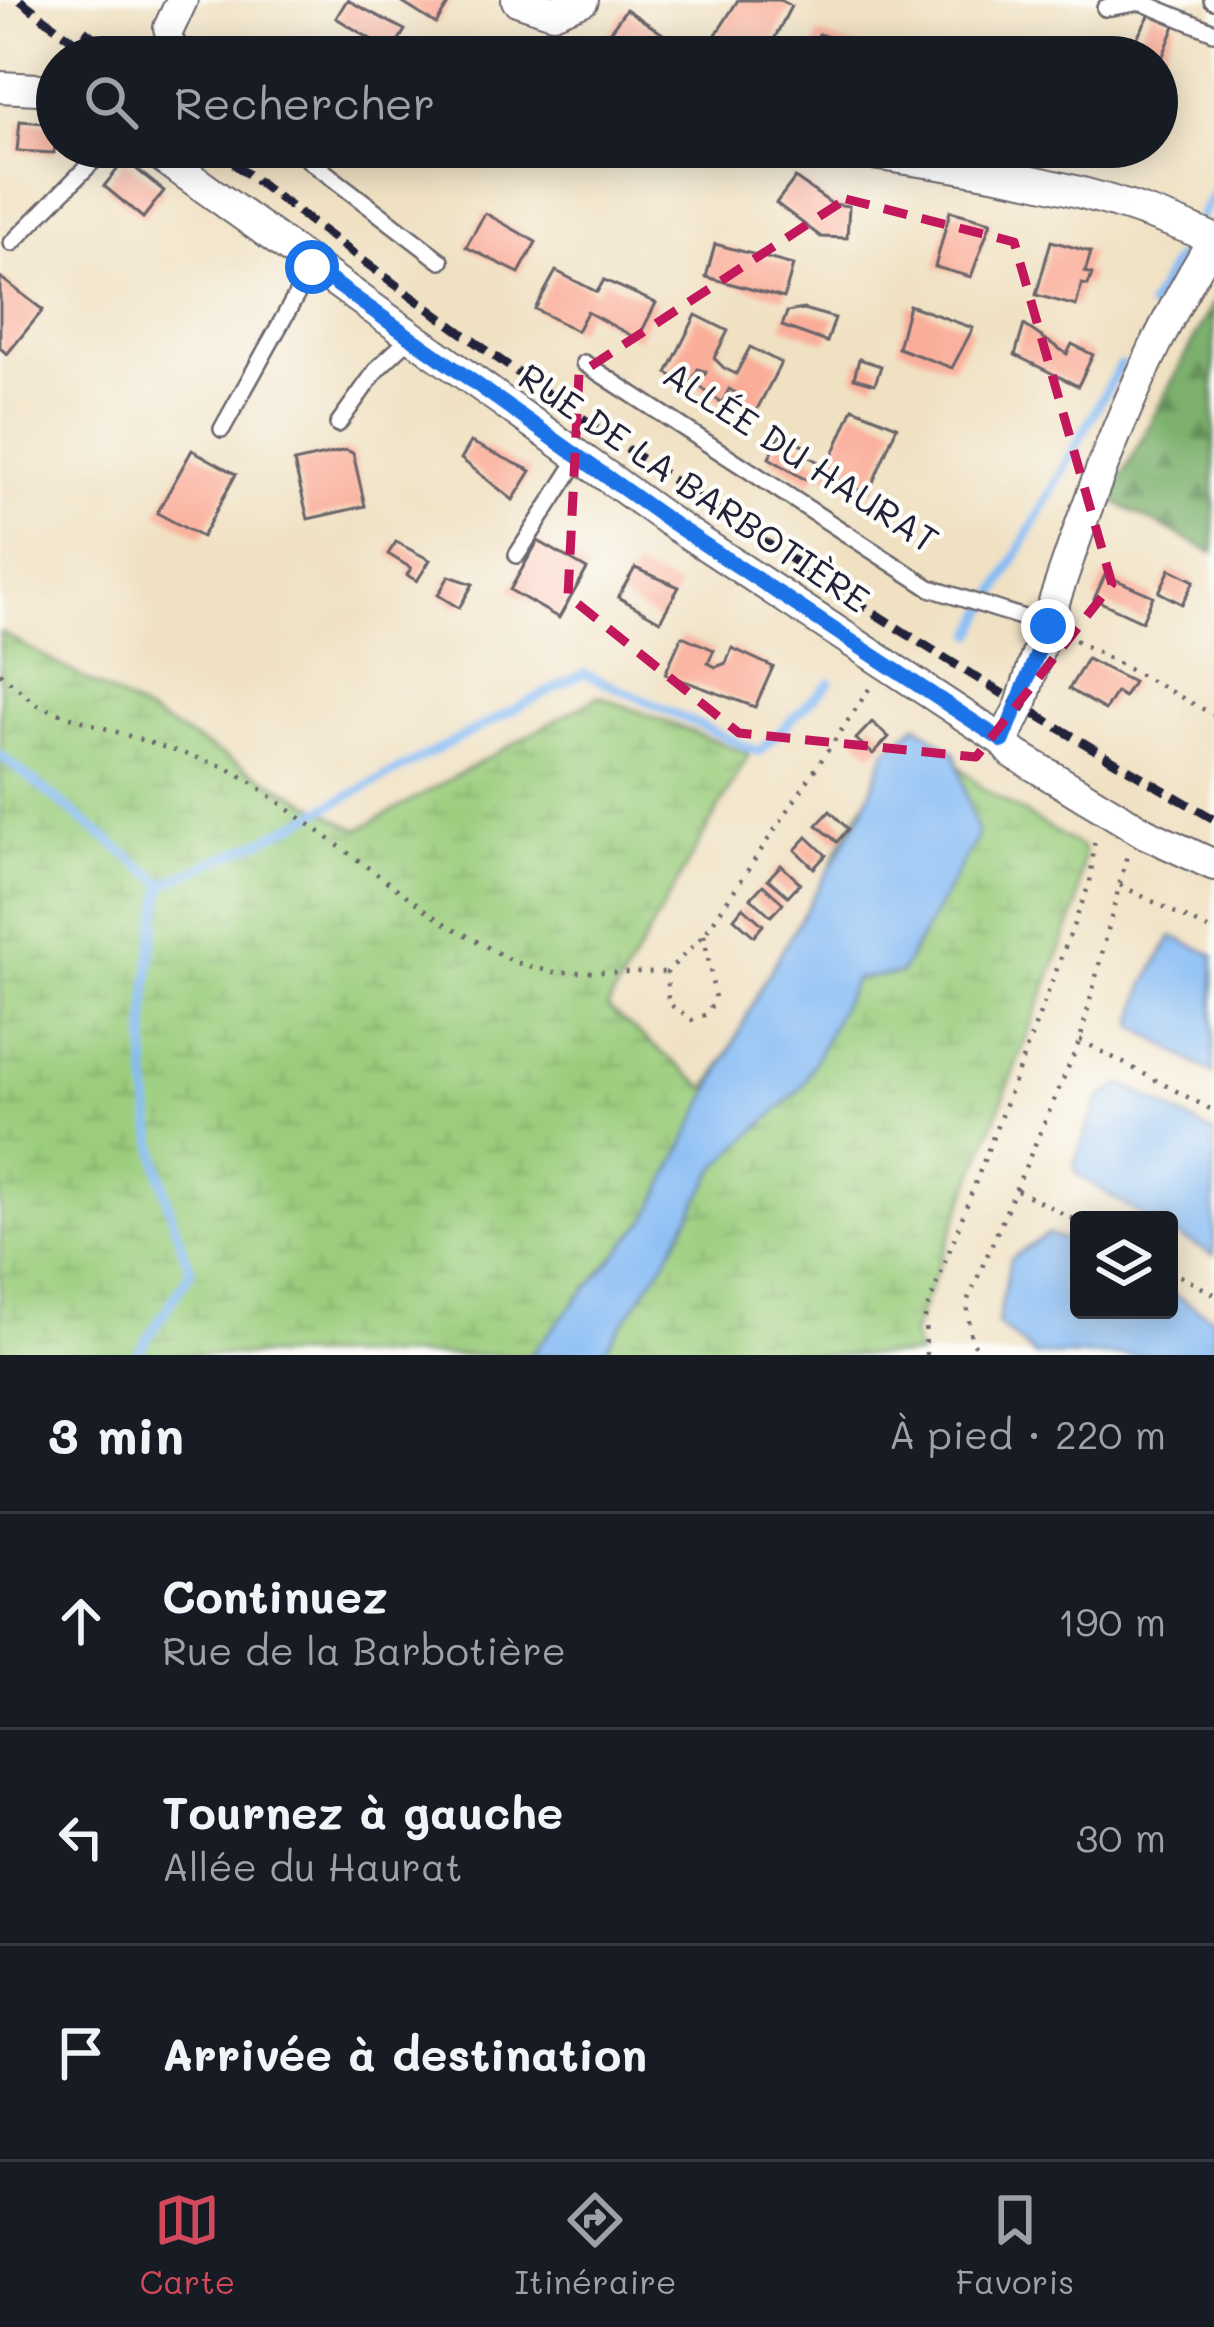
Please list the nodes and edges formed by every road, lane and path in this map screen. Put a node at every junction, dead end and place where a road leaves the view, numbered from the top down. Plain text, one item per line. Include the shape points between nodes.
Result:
1 (517, 0) edge
2 (583, 0) edge
3 (1105, 8) dead end
4 (1214, 32) edge
5 (0, 87) edge
6 (36, 89) edge
7 (86, 168) edge
8 (177, 168) edge
9 (319, 168) edge
10 (968, 168) edge
11 (1214, 239) edge
12 (12, 243) dead end
13 (441, 261) dead end
14 (312, 267) junction
15 (410, 338) junction
16 (584, 363) dead end
17 (338, 424) dead end
18 (222, 429) dead end
19 (579, 458) junction
20 (517, 555) dead end
21 (1048, 626) junction
22 (892, 670) junction
23 (0, 673) edge
24 (1214, 715) edge
25 (1003, 741) junction
26 (1132, 825) junction
27 (1095, 838) dead end
28 (1214, 865) edge
29 (1120, 885) junction
30 (1214, 932) edge
31 (704, 935) junction
32 (667, 972) junction
33 (1080, 1040) junction
34 (1214, 1111) edge
35 (1017, 1190) junction
36 (1070, 1217) edge
37 (1178, 1275) edge
38 (1214, 1294) edge
39 (926, 1355) edge
40 (983, 1355) edge

1 - 2 street via 553,12
3 - 4 lane via 1141,2
5 - 6 street
7 - 12 lane
8 - 14 street, RUE DE LA BARBOTIÈRE
9 - 13 lane
10 - 11 street via 1132,203
11 - 21 street via 1150,358
14 - 15 street, RUE DE LA BARBOTIÈRE
14 - 18 lane
15 - 17 lane
15 - 19 street, RUE DE LA BARBOTIÈRE
16 - 21 lane, ALLÉE DU HAURAT via 930,588
19 - 20 lane
19 - 22 street, RUE DE LA BARBOTIÈRE
21 - 24 path
21 - 25 street
22 - 25 street, RUE DE LA BARBOTIÈRE
22 - 31 path via 871,686
23 - 32 path via 34,703 225,767 441,921 514,962 552,972
25 - 26 street, RUE DE LA BARBOTIÈRE
26 - 28 street, RUE DE LA BARBOTIÈRE
26 - 29 path
27 - 39 path via 1090,882 925,1315
29 - 30 path
29 - 33 path
31 - 32 path
31 - 32 path via 715,998 707,1014 676,1014 664,994
33 - 34 path
33 - 35 path
35 - 36 path
35 - 40 path via 967,1302 971,1340
37 - 38 path

